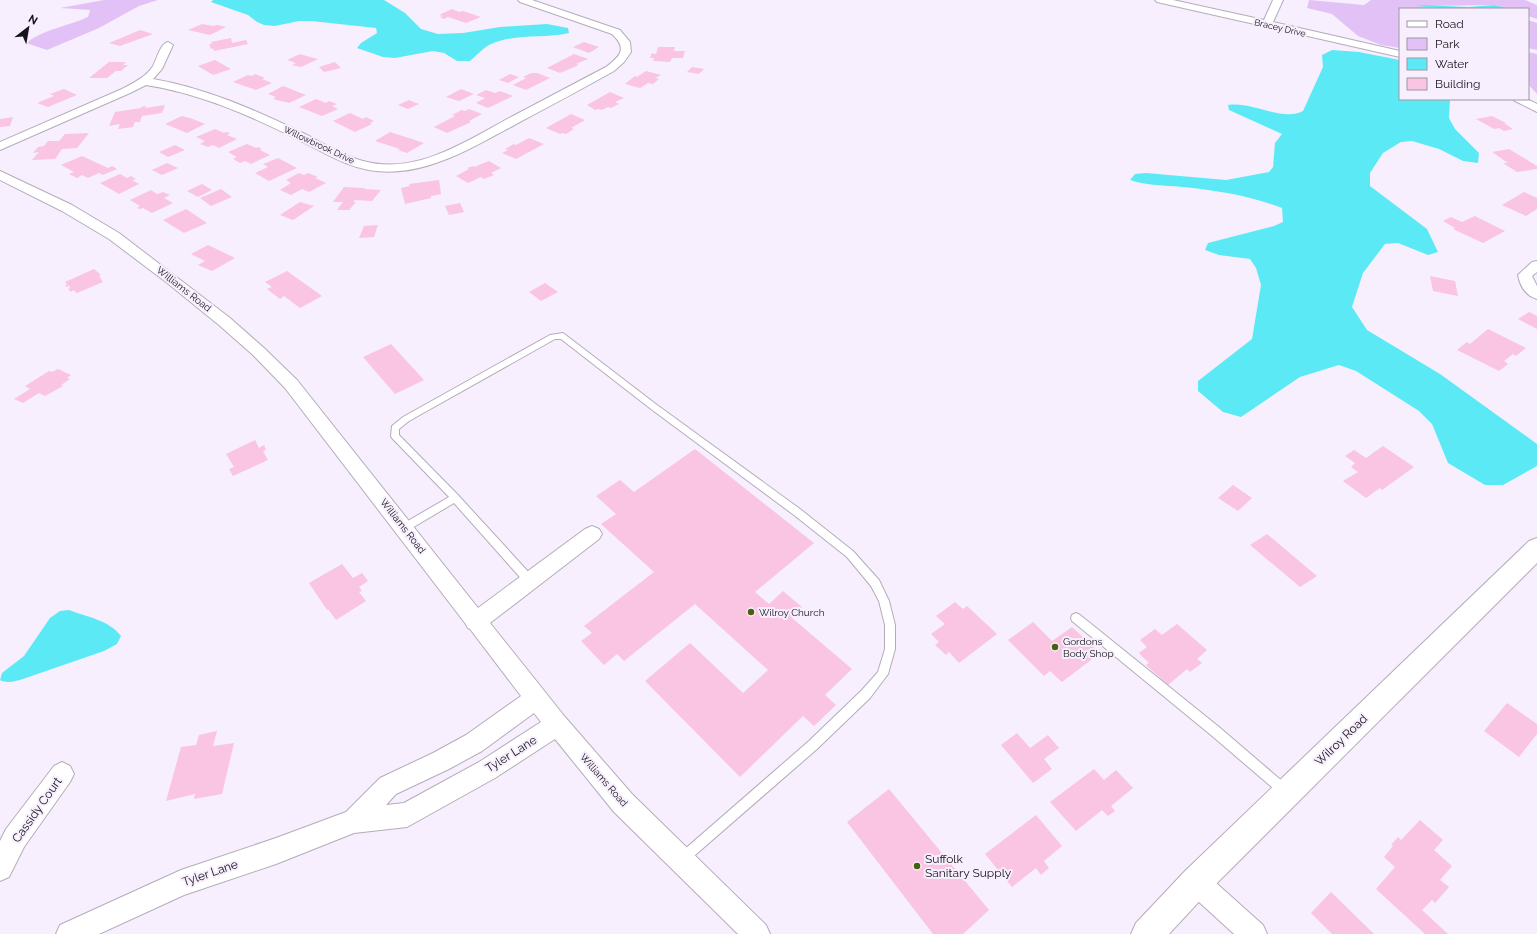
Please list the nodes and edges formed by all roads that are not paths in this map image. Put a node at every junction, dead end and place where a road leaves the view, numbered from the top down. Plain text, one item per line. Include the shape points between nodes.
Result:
1 (523, 0) edge
2 (1160, 0) edge
3 (1278, 0) edge
4 (1267, 25) junction
5 (168, 45) dead end
6 (1399, 54) edge
7 (144, 81) junction
8 (1521, 100) edge
9 (1537, 109) edge
10 (0, 146) edge
11 (0, 175) edge
12 (1537, 265) edge
13 (1537, 294) edge
14 (455, 498) junction
15 (404, 528) junction
16 (592, 534) dead end
17 (1537, 548) edge
18 (529, 580) junction
19 (1076, 618) dead end
20 (475, 622) junction
21 (536, 699) junction
22 (557, 725) junction
23 (62, 774) dead end
24 (1287, 793) junction
25 (354, 821) junction
26 (681, 860) junction
27 (0, 868) edge
28 (1196, 882) junction
29 (69, 934) edge
30 (757, 934) edge
31 (1147, 934) edge
32 (1254, 934) edge

1 - 7 street, Willowbrook Drive via 616,32 626,44 625,56 610,69 455,152 414,166 384,168 357,164 234,107 180,87
2 - 4 street, Bracey Drive
3 - 4 street
4 - 6 street, Bracey Drive
5 - 7 street via 159,68
7 - 10 street
8 - 9 street
11 - 15 street, Williams Road via 45,196 106,230 237,331 291,384
12 - 13 street via 1525,275 1531,289
14 - 15 lane
14 - 18 lane
14 - 26 lane via 395,436 395,428 406,419 553,337 563,336 815,526 850,554 875,583 884,601 890,625 890,650 883,674 813,745
15 - 20 street, Williams Road
16 - 18 street
17 - 24 main road, Wilroy Road
18 - 20 street
19 - 24 lane
20 - 21 street, Williams Road
21 - 22 street, Williams Road
21 - 25 street, Tyler Lane via 474,743 388,786
22 - 25 street, Tyler Lane via 487,770 407,815
22 - 26 street, Williams Road via 623,803
23 - 27 street, Cassidy Court via 15,838
24 - 28 main road, Wilroy Road
25 - 29 street, Tyler Lane via 181,883
26 - 30 street, Williams Road
28 - 31 main road, Wilroy Road
28 - 32 street

